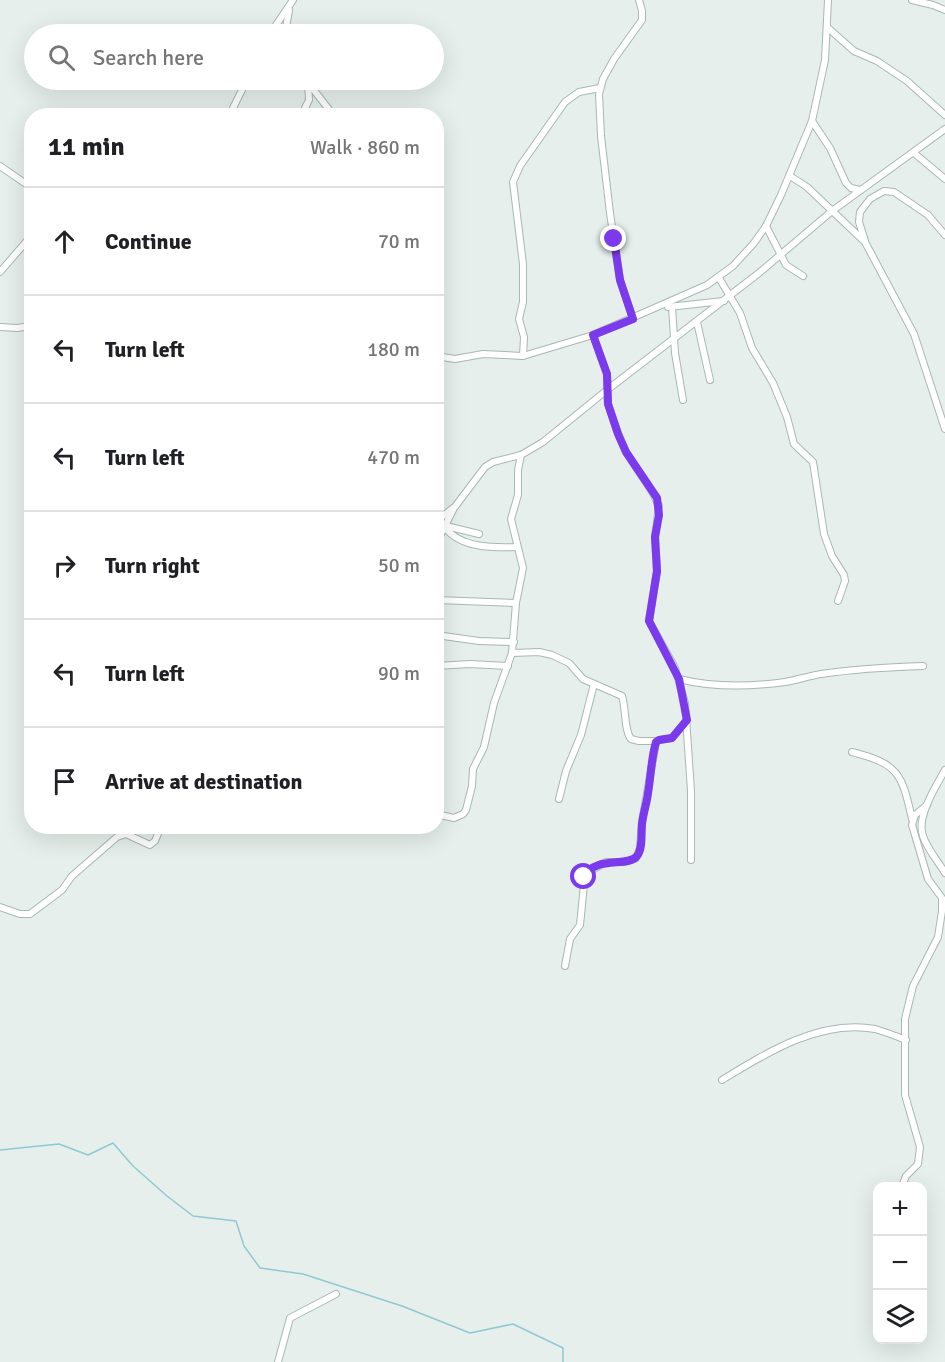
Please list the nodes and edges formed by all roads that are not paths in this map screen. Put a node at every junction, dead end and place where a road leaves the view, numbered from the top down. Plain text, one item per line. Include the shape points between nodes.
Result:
1 (639, 0) edge
2 (828, 0) edge
3 (912, 0) edge
4 (292, 2) edge
5 (945, 10) edge
6 (277, 24) edge
7 (287, 24) edge
8 (828, 28) junction
9 (600, 88) junction
10 (241, 90) edge
11 (308, 90) edge
12 (314, 90) edge
13 (233, 108) edge
14 (305, 108) edge
15 (328, 108) edge
16 (945, 115) edge
17 (812, 121) junction
18 (945, 129) edge
19 (914, 153) junction
20 (0, 166) edge
21 (790, 176) junction
22 (945, 179) edge
23 (24, 182) edge
24 (860, 190) junction
25 (832, 211) junction
26 (766, 226) junction
27 (945, 235) edge
28 (865, 242) junction
29 (24, 244) edge
30 (781, 255) junction
31 (0, 272) edge
32 (802, 276) dead end
33 (719, 278) junction
34 (730, 296) junction
35 (724, 301) junction
36 (672, 307) junction
37 (656, 308) junction
38 (633, 319) junction
39 (697, 322) junction
40 (0, 327) edge
41 (24, 327) edge
42 (593, 335) junction
43 (674, 340) junction
44 (523, 356) junction
45 (444, 357) edge
46 (710, 380) dead end
47 (607, 390) junction
48 (683, 400) dead end
49 (945, 429) edge
50 (521, 454) junction
51 (454, 508) junction
52 (444, 516) edge
53 (445, 526) junction
54 (479, 534) dead end
55 (517, 547) junction
56 (444, 600) edge
57 (838, 601) dead end
58 (516, 603) junction
59 (444, 635) edge
60 (514, 642) junction
61 (512, 653) junction
62 (444, 666) edge
63 (508, 666) junction
64 (923, 666) dead end
65 (679, 679) junction
66 (594, 684) junction
67 (687, 720) junction
68 (657, 741) junction
69 (852, 752) dead end
70 (945, 770) edge
71 (559, 799) dead end
72 (927, 805) junction
73 (444, 816) edge
74 (912, 820) junction
75 (126, 834) edge
76 (126, 834) edge
77 (158, 834) edge
78 (691, 860) dead end
79 (945, 873) edge
80 (0, 907) edge
81 (565, 966) dead end
82 (906, 1040) junction
83 (722, 1080) dead end
84 (904, 1182) edge
85 (336, 1294) dead end
86 (278, 1362) edge

1 - 9 street via 642,20 614,58
2 - 8 street
3 - 5 street
4 - 6 street
4 - 7 street
8 - 16 street via 854,51 907,81
8 - 17 street
9 - 38 street via 610,213 620,280
9 - 44 street via 579,92 566,102 520,166 513,182 523,264 519,319 524,337
10 - 13 street
11 - 14 street
12 - 15 street
17 - 21 street
17 - 24 street via 846,183
18 - 19 street
19 - 22 street
19 - 24 street
20 - 23 street
21 - 25 street
21 - 26 street
24 - 25 street
25 - 28 street
25 - 30 street
26 - 30 street
26 - 33 street via 745,254
27 - 28 street via 928,215 894,192 884,191 870,199 860,212
28 - 49 street via 914,334
29 - 31 street
30 - 32 street via 790,269
30 - 34 street
33 - 34 street
33 - 37 street
34 - 35 street
34 - 57 street via 752,348 773,383 794,444 813,462 824,534 844,575
35 - 36 street
35 - 39 street
36 - 37 street
36 - 43 street
37 - 38 street
38 - 42 street
39 - 43 street
39 - 46 street
40 - 41 street
42 - 44 street
42 - 47 street via 607,374
43 - 47 street
43 - 48 street
44 - 45 street
47 - 50 street via 543,442
47 - 65 street via 618,434 659,506 655,537 657,571 649,621
50 - 51 street via 485,467
50 - 55 street via 512,519
51 - 52 street
51 - 53 street
53 - 54 street
53 - 55 street via 456,537 475,544
55 - 58 street via 524,568
56 - 58 street
58 - 60 street
59 - 60 street
60 - 61 street
61 - 63 street
61 - 66 street via 552,655 569,663 583,679
62 - 63 street
63 - 73 street via 484,747 473,769 466,810 454,818
64 - 65 street via 865,668 728,687
65 - 67 street
66 - 68 street via 622,696 631,739
66 - 71 street
67 - 68 street via 672,738
67 - 78 street
68 - 81 street via 639,852 635,859 606,862 585,874 580,925 570,939
69 - 74 street via 880,761 900,775
70 - 72 street
72 - 74 street
72 - 79 street via 922,836
74 - 82 street via 925,871 942,902 938,937 910,994
75 - 80 street via 117,837 72,876 62,890 30,914
76 - 77 street via 150,845
82 - 83 street via 873,1029 817,1033 766,1054
82 - 84 street via 905,1095 920,1147 918,1164
85 - 86 street via 290,1318

